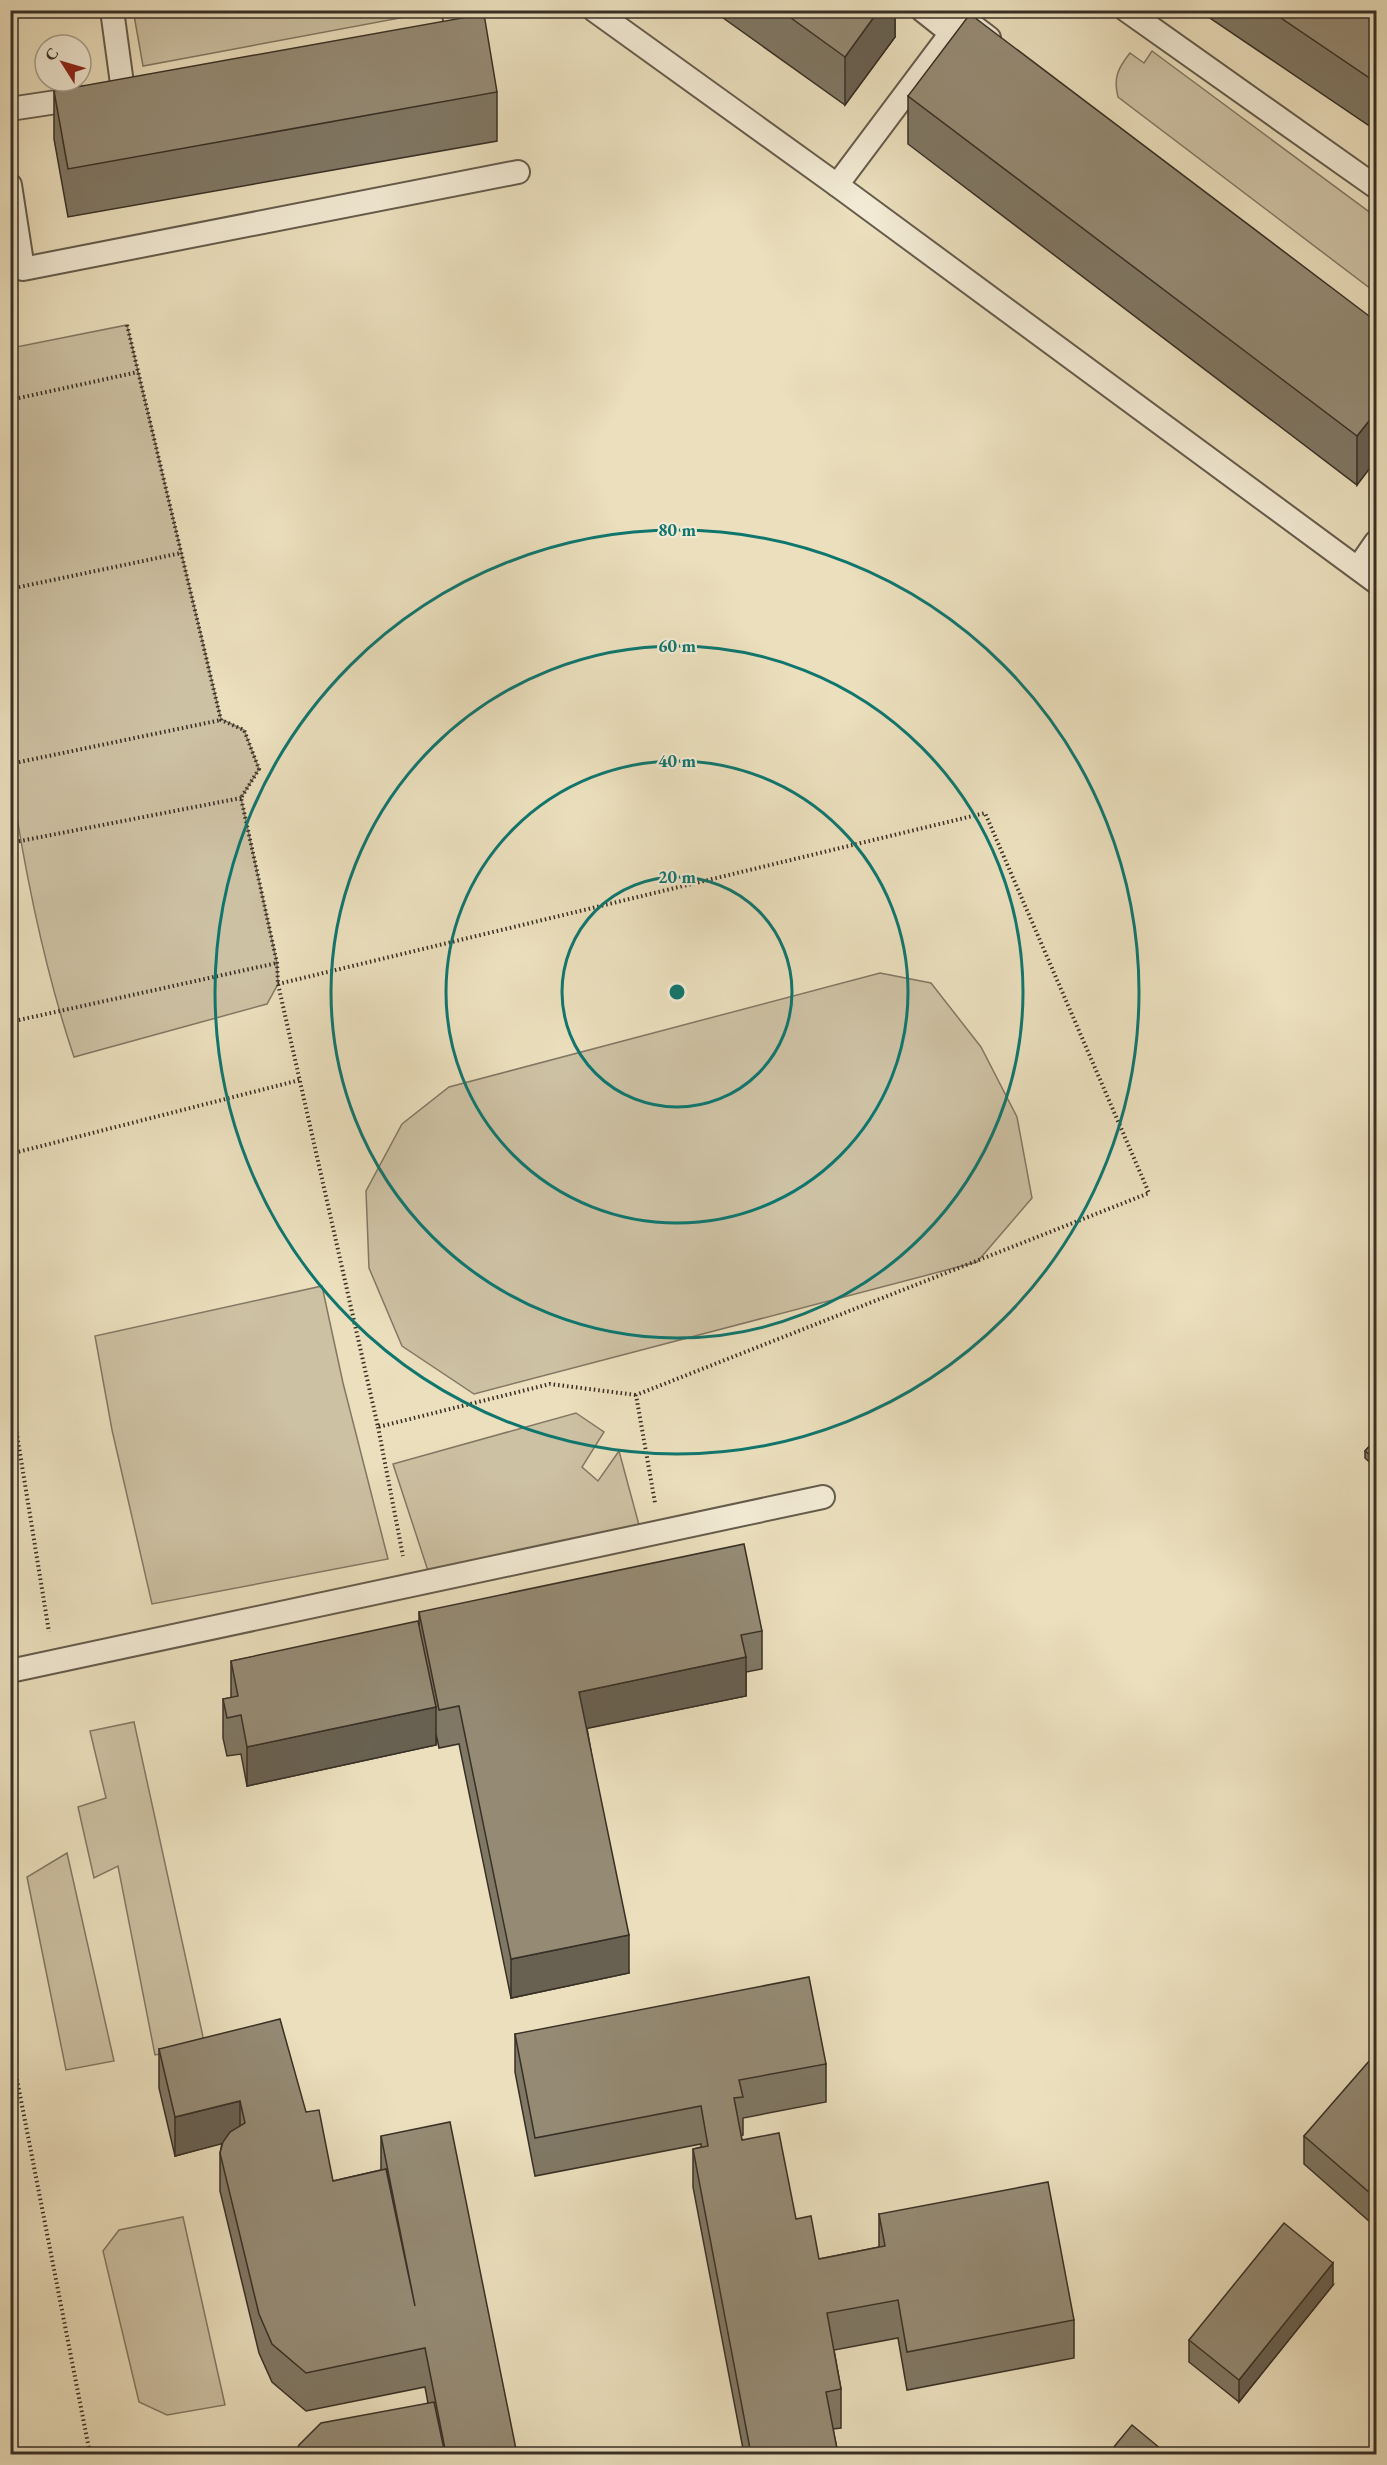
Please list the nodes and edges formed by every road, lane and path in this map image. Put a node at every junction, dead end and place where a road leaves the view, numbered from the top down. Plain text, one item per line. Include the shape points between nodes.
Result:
1 (112, 10) edge
2 (453, 10) edge
3 (594, 10) edge
4 (922, 10) edge
5 (1126, 10) edge
6 (961, 20) edge
7 (423, 39) edge
8 (1010, 54) edge
9 (158, 86) edge
10 (123, 92) junction
11 (10, 109) edge
12 (518, 172) dead end
13 (10, 185) edge
14 (837, 186) junction
15 (1377, 187) edge
16 (127, 325) dead end
17 (138, 372) junction
18 (10, 400) edge
19 (1377, 542) edge
20 (181, 553) junction
21 (1358, 568) junction
22 (1377, 582) edge
23 (10, 589) edge
24 (221, 720) junction
25 (10, 764) edge
26 (241, 798) junction
27 (10, 843) edge
28 (277, 963) junction
29 (278, 984) junction
30 (10, 1022) edge
31 (300, 1080) junction
32 (10, 1154) edge
33 (10, 1392) edge
34 (636, 1395) junction
35 (378, 1427) junction
36 (823, 1497) dead end
37 (660, 1532) junction
38 (409, 1586) junction
39 (54, 1662) junction
40 (10, 1671) edge
41 (10, 2043) edge
42 (90, 2454) edge

1 - 10 lane
2 - 7 lane via 458,33
3 - 14 lane
4 - 6 lane
5 - 15 lane
6 - 8 lane
6 - 14 lane
9 - 10 lane
10 - 11 lane
12 - 13 lane via 23,269
14 - 21 lane
16 - 17 path
17 - 18 path
17 - 20 path
19 - 21 lane
20 - 23 path
20 - 24 path
21 - 22 lane
24 - 25 path
24 - 26 path via 244,730 259,769
26 - 27 path
26 - 28 path
28 - 29 path
28 - 30 path
29 - 31 path
29 - 34 path via 985,813 1149,1193
31 - 32 path
31 - 35 path
33 - 39 path
34 - 35 path via 550,1384
34 - 37 path
35 - 38 path
36 - 37 lane
37 - 38 lane
38 - 39 lane
39 - 40 lane
41 - 42 path

